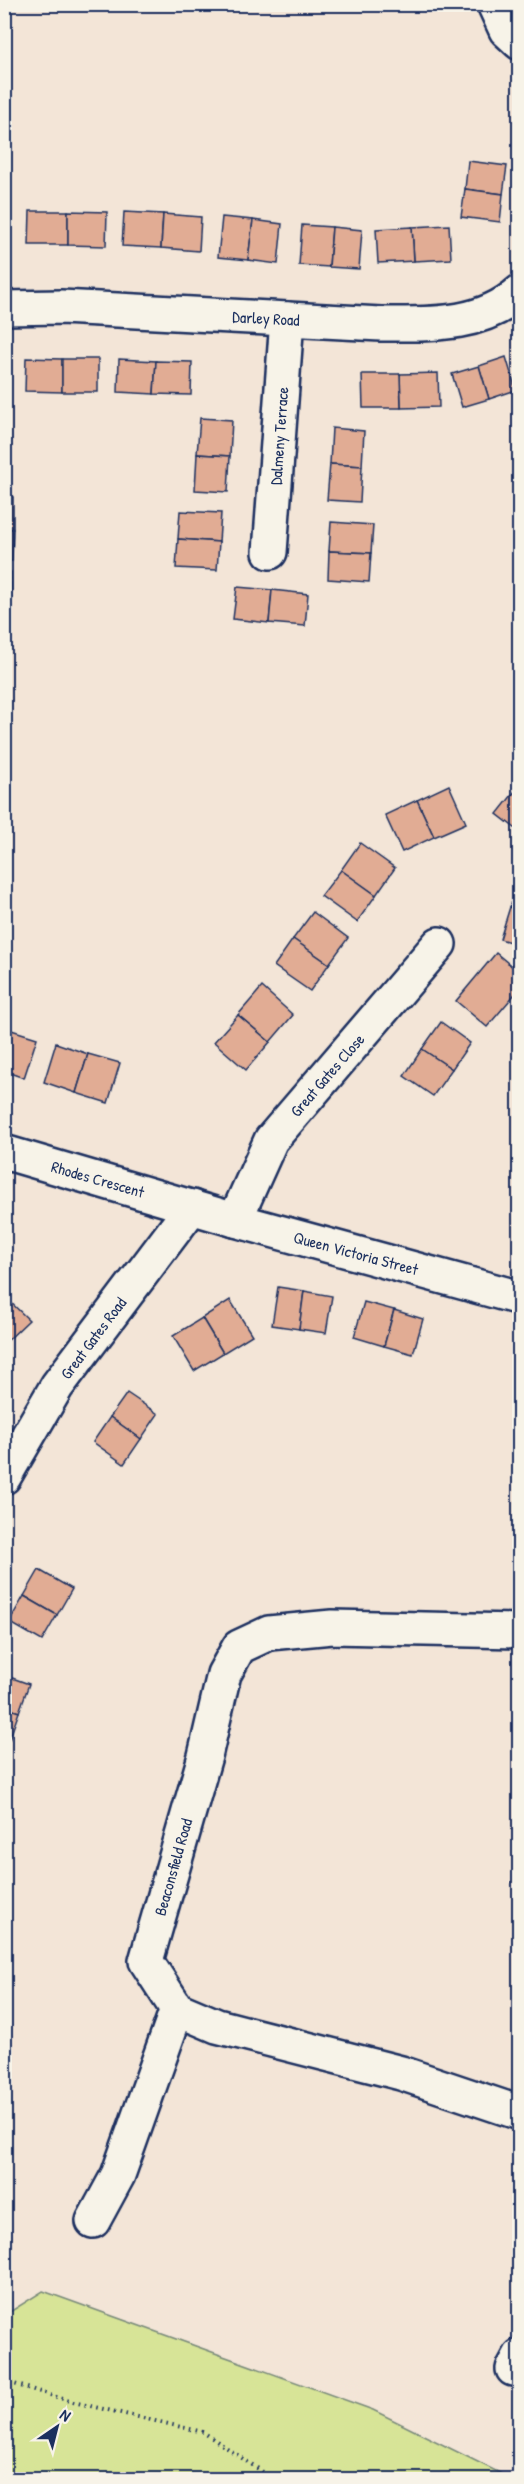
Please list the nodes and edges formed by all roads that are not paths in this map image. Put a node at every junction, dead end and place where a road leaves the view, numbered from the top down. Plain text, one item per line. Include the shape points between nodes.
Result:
1 (494, 4) edge
2 (519, 43) edge
3 (519, 291) edge
4 (4, 308) edge
5 (288, 319) junction
6 (270, 552) dead end
7 (439, 944) dead end
8 (4, 1152) edge
9 (192, 1207) junction
10 (235, 1220) junction
11 (519, 1298) edge
12 (4, 1477) edge
13 (519, 1631) edge
14 (177, 2010) junction
15 (519, 2114) edge
16 (93, 2221) dead end

1 - 2 street via 506,30
3 - 5 street, Darley Road via 499,307 467,320 381,324
4 - 5 street, Darley Road via 61,307
5 - 6 street, Dalmeny Terrace
7 - 10 street, Great Gates Close via 271,1140
8 - 9 street, Rhodes Crescent
9 - 10 street, Queen Victoria Street
9 - 12 street, Great Gates Road via 57,1386
10 - 11 street, Queen Victoria Street
13 - 14 street, Beaconsfield Road via 332,1627 269,1633 239,1647 224,1674 146,1961
14 - 15 street via 217,2026 401,2073
14 - 16 street via 118,2175

